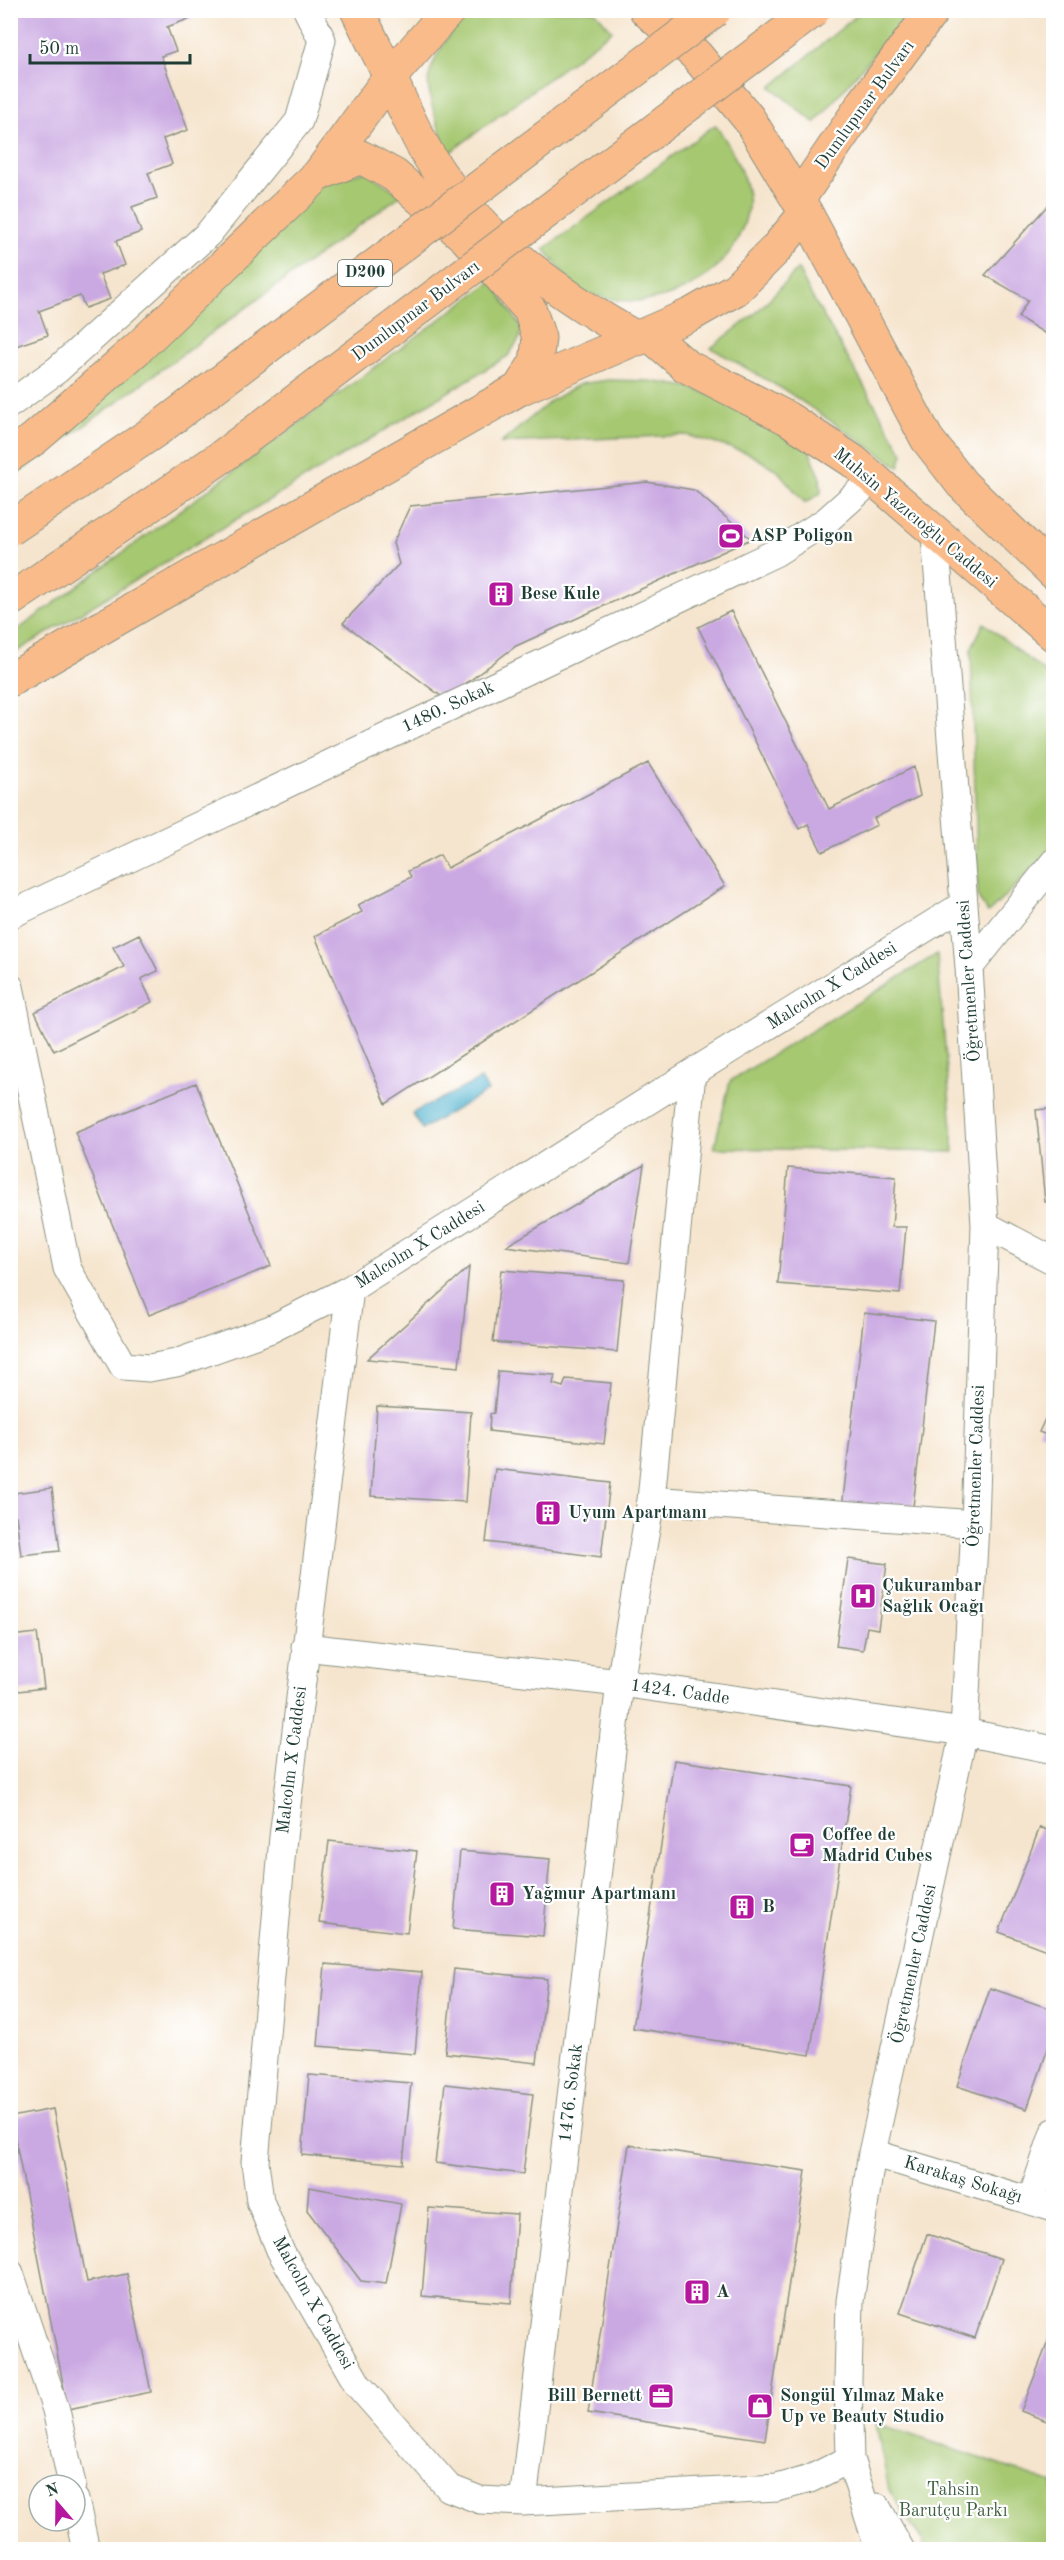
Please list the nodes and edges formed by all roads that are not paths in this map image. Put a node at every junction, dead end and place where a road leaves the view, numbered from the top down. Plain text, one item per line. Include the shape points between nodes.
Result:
1 (308, 10) edge
2 (357, 10) edge
3 (449, 10) edge
4 (646, 10) edge
5 (715, 10) edge
6 (814, 10) edge
7 (933, 10) edge
8 (390, 77) junction
9 (319, 174) junction
10 (802, 206) junction
11 (643, 336) junction
12 (519, 389) junction
13 (10, 404) edge
14 (10, 455) edge
15 (873, 479) junction
16 (10, 529) edge
17 (936, 535) junction
18 (1053, 573) edge
19 (10, 600) edge
20 (1053, 635) edge
21 (10, 680) edge
22 (1053, 862) edge
23 (963, 905) junction
24 (10, 915) edge
25 (969, 968) junction
26 (10, 987) edge
27 (692, 1073) junction
28 (985, 1225) junction
29 (1053, 1261) edge
30 (350, 1289) junction
31 (651, 1500) junction
32 (975, 1524) junction
33 (305, 1647) junction
34 (620, 1683) junction
35 (964, 1732) junction
36 (1053, 1750) edge
37 (1053, 2132) edge
38 (872, 2152) junction
39 (1042, 2204) edge
40 (10, 2273) edge
41 (850, 2459) junction
42 (69, 2473) edge
43 (523, 2502) junction
44 (82, 2533) edge
45 (86, 2550) edge
46 (879, 2550) edge
47 (901, 2550) edge

1 - 13 street via 321,40 298,121 208,234 57,370
2 - 8 main road, Muhsin Yazıcıoğlu Caddesi
3 - 8 main road
4 - 10 main road via 696,55 749,119
5 - 16 main road, D200, bridge via 158,429
6 - 19 main road, Dumlupınar Bulvarı, bridge via 220,458
7 - 10 main road, Dumlupınar Bulvarı via 863,104
8 - 9 main road
8 - 11 main road, Muhsin Yazıcıoğlu Caddesi via 440,175 478,222 535,273 593,314
9 - 12 main road via 361,157 394,175 466,238 531,310 539,338 536,362
9 - 14 main road via 138,348 34,439
10 - 11 main road, Dumlupınar Bulvarı via 775,250 736,289
10 - 18 main road via 927,439 962,484
11 - 12 main road, Dumlupınar Bulvarı
11 - 15 main road, Muhsin Yazıcıoğlu Caddesi via 686,366 787,418 853,460
12 - 21 main road, Dumlupınar Bulvarı
15 - 17 main road, Muhsin Yazıcıoğlu Caddesi
15 - 24 street, 1480. Sokak via 826,521 774,554
17 - 20 main road, Muhsin Yazıcıoğlu Caddesi
17 - 23 street, Öğretmenler Caddesi
22 - 25 street
23 - 25 street, Öğretmenler Caddesi
23 - 27 street, Malcolm X Caddesi
25 - 28 street, Öğretmenler Caddesi
26 - 30 street via 67,1268 123,1366 176,1364 271,1329
27 - 30 street, Malcolm X Caddesi
27 - 31 street, 1476. Sokak
28 - 29 street
28 - 32 street, Öğretmenler Caddesi
30 - 33 street, Malcolm X Caddesi
31 - 32 street
31 - 34 street, 1476. Sokak
32 - 35 street, Öğretmenler Caddesi
33 - 34 street, 1424. Cadde
33 - 43 street, Malcolm X Caddesi via 283,1837 255,2162 260,2201 280,2250 358,2385 449,2488 480,2500
34 - 35 street, 1424. Cadde
34 - 43 street, 1476. Sokak
35 - 36 street, 1424. Cadde
35 - 38 street, Öğretmenler Caddesi
37 - 39 street
38 - 39 street, Karakaş Sokağı
38 - 41 street, Öğretmenler Caddesi via 850,2301
40 - 42 street via 56,2410
41 - 43 street, Malcolm X Caddesi via 810,2479 777,2488
41 - 46 street, Öğretmenler Caddesi
41 - 47 street, Öğretmenler Caddesi
44 - 45 street

